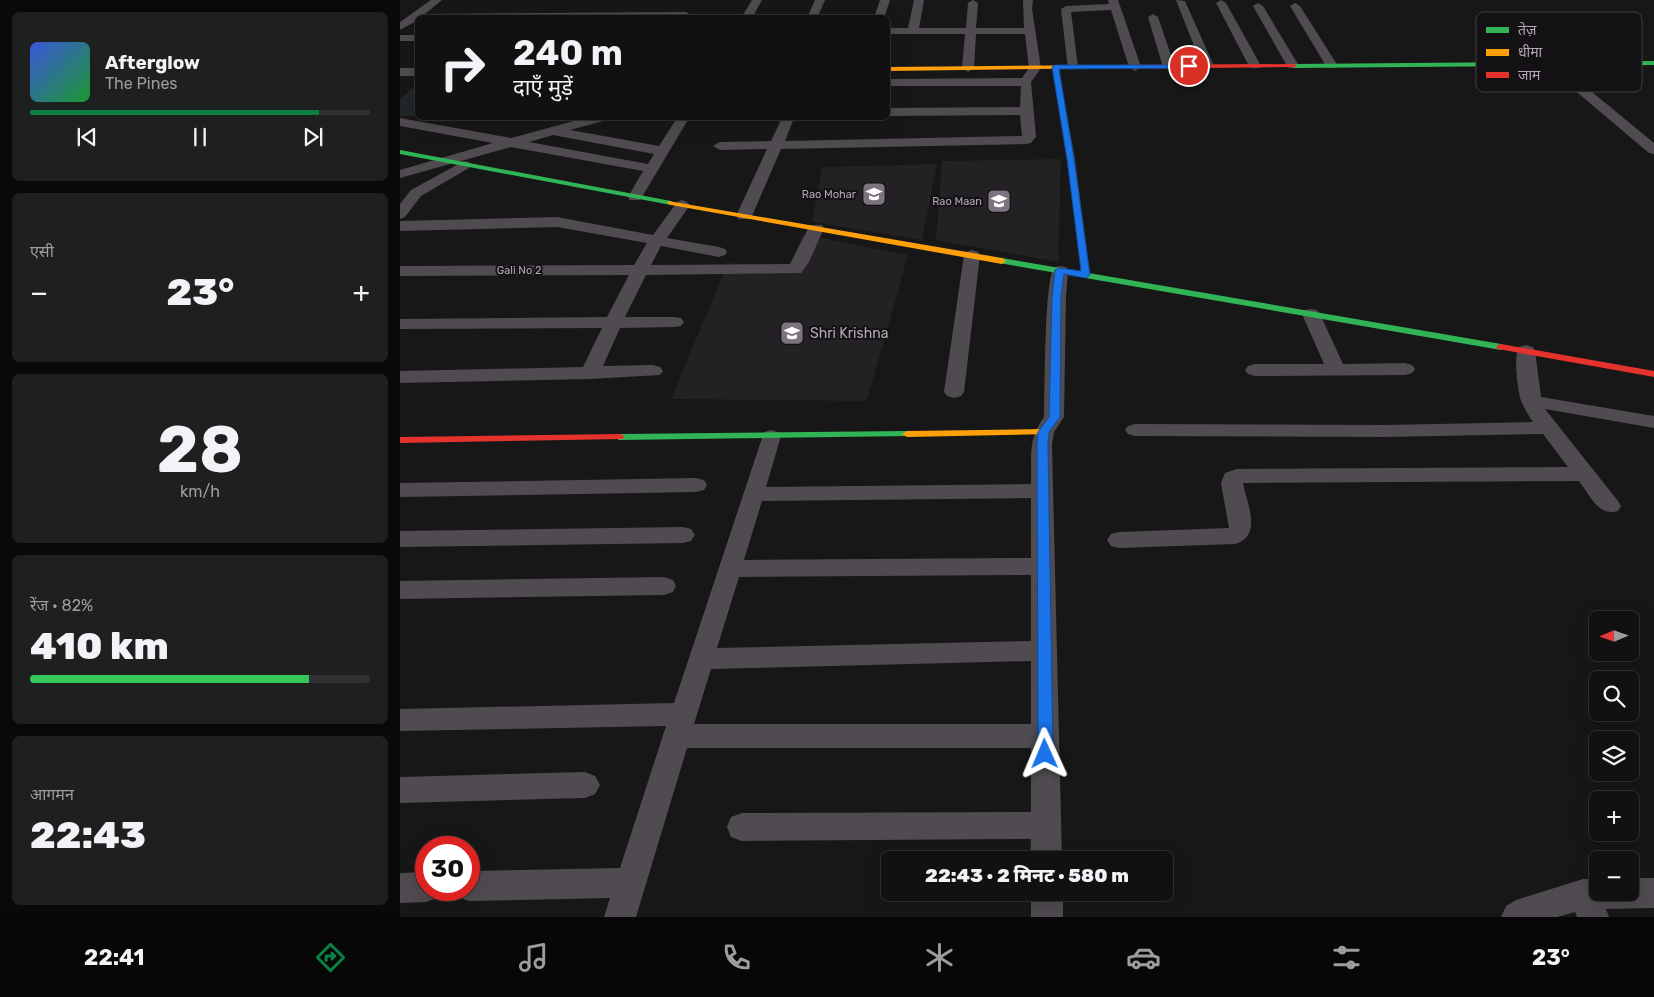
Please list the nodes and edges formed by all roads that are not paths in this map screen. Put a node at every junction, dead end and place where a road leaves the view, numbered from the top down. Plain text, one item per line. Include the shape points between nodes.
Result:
1 (437, 0) edge
2 (757, 0) edge
3 (820, 0) edge
4 (885, 0) edge
5 (919, 0) edge
6 (1028, 0) edge
7 (1180, 1) dead end
8 (1114, 3) edge
9 (1221, 3) dead end
10 (973, 4) dead end
11 (1075, 4) edge
12 (606, 6) junction
13 (1258, 6) dead end
14 (1295, 6) dead end
15 (428, 7) junction
16 (415, 15) edge
17 (415, 15) edge
18 (598, 15) edge
19 (686, 15) edge
20 (748, 15) edge
21 (813, 15) edge
22 (880, 15) edge
23 (412, 17) joint
24 (1153, 17) dead end
25 (400, 27) edge
26 (415, 28) edge
27 (890, 31) edge
28 (913, 31) junction
29 (972, 31) junction
30 (1029, 31) junction
31 (400, 38) edge
32 (415, 38) edge
33 (1476, 65) edge
34 (1208, 66) junction
35 (1255, 66) junction
36 (1293, 66) junction
37 (1332, 66) junction
38 (1055, 67) junction
39 (1072, 67) junction
40 (1135, 67) junction
41 (1169, 67) junction
42 (890, 68) edge
43 (968, 68) junction
44 (1035, 68) junction
45 (400, 72) edge
46 (415, 72) edge
47 (890, 82) edge
48 (1025, 82) junction
49 (1584, 92) edge
50 (1027, 111) junction
51 (890, 112) edge
52 (591, 120) edge
53 (683, 120) edge
54 (787, 120) edge
55 (400, 122) edge
56 (552, 131) junction
57 (509, 143) junction
58 (720, 146) dead end
59 (775, 146) junction
60 (1654, 150) edge
61 (663, 151) junction
62 (400, 152) edge
63 (446, 161) junction
64 (464, 165) junction
65 (652, 169) junction
66 (400, 174) edge
67 (636, 197) junction
68 (682, 205) junction
69 (400, 214) edge
70 (744, 216) junction
71 (400, 226) edge
72 (816, 228) junction
73 (656, 241) junction
74 (719, 252) dead end
75 (972, 255) junction
76 (638, 270) junction
77 (1060, 270) junction
78 (400, 271) edge
79 (1086, 275) junction
80 (1311, 314) junction
81 (675, 322) dead end
82 (614, 323) junction
83 (400, 324) edge
84 (1526, 351) junction
85 (1405, 369) dead end
86 (1255, 370) dead end
87 (1336, 370) junction
88 (654, 371) dead end
89 (590, 373) junction
90 (1654, 374) edge
91 (400, 377) edge
92 (954, 392) dead end
93 (1531, 401) junction
94 (1654, 422) edge
95 (1549, 428) junction
96 (1135, 430) dead end
97 (1044, 432) junction
98 (771, 436) junction
99 (400, 440) edge
100 (1584, 474) junction
101 (696, 485) dead end
102 (400, 490) edge
103 (1043, 491) junction
104 (753, 494) junction
105 (1610, 506) dead end
106 (683, 535) dead end
107 (400, 539) edge
108 (1119, 540) dead end
109 (1044, 566) junction
110 (729, 570) junction
111 (664, 586) dead end
112 (400, 590) edge
113 (1044, 650) junction
114 (701, 659) junction
115 (400, 720) edge
116 (680, 725) junction
117 (1045, 736) junction
118 (585, 786) dead end
119 (400, 790) edge
120 (1046, 824) junction
121 (742, 827) dead end
122 (1046, 851) edge
123 (630, 883) junction
124 (480, 886) edge
125 (415, 887) edge
126 (400, 888) edge
127 (1654, 893) edge
128 (1047, 901) edge
129 (1588, 905) edge
130 (620, 917) edge
131 (1047, 917) edge
132 (1516, 917) edge

1 - 15 street
2 - 20 street
3 - 21 street
4 - 22 street
5 - 28 street
6 - 30 street
7 - 34 street
8 - 11 street
8 - 40 street
9 - 35 street
10 - 29 street
11 - 39 street via 1065,10
12 - 15 street
12 - 18 street
12 - 19 street via 692,6
13 - 36 street
14 - 37 street
15 - 17 street
16 - 23 street
23 - 25 street
24 - 41 street
25 - 26 street
27 - 28 street
28 - 29 street
29 - 30 street
29 - 43 street
30 - 44 street
31 - 32 street
33 - 37 street
34 - 35 street
34 - 41 street
35 - 36 street
36 - 37 street
38 - 39 street
38 - 44 street
38 - 79 lane
39 - 40 street
40 - 41 street
42 - 43 street
43 - 44 street
44 - 48 street
45 - 46 street
47 - 48 street
48 - 50 street via 1027,84 1020,96
49 - 60 street
50 - 51 street
50 - 59 street via 1028,137 1019,141
52 - 56 street
53 - 61 street
54 - 59 street
55 - 57 street
56 - 57 street
56 - 61 street
57 - 63 street
57 - 65 street
58 - 59 street
59 - 70 street
61 - 65 street
62 - 63 street
63 - 64 street
63 - 66 street
64 - 67 street
64 - 69 street via 416,193
65 - 67 street
67 - 68 street
68 - 70 street
68 - 73 street
70 - 72 street
71 - 73 street via 558,222
72 - 75 street
72 - 76 street, Gali No 2 via 795,269
73 - 74 street
73 - 76 street
75 - 77 street
75 - 92 street
76 - 78 street, Gali No 2
76 - 82 street
77 - 79 street
77 - 97 street via 1056,296 1054,417
79 - 80 street
80 - 84 street
80 - 87 street
81 - 82 street
82 - 83 street
82 - 89 street
84 - 90 street
84 - 93 street
85 - 87 street
86 - 87 street
88 - 89 street
89 - 91 street
93 - 94 street
93 - 95 street
95 - 96 street via 1366,432
95 - 100 street
97 - 98 street
97 - 103 street
98 - 99 street
98 - 104 street
100 - 105 street
100 - 108 street via 1236,476 1232,483 1241,525 1235,536
101 - 102 street
103 - 104 street
103 - 109 street
104 - 110 street
106 - 107 street
109 - 110 street
109 - 113 street
110 - 114 street
111 - 112 street
113 - 114 street
113 - 117 street
114 - 116 street
115 - 116 street
116 - 117 street
116 - 123 street
117 - 120 street
118 - 119 street
120 - 121 street
120 - 122 street
123 - 124 street
123 - 130 street
125 - 126 street
127 - 129 street
128 - 131 street
129 - 132 street via 1527,911

